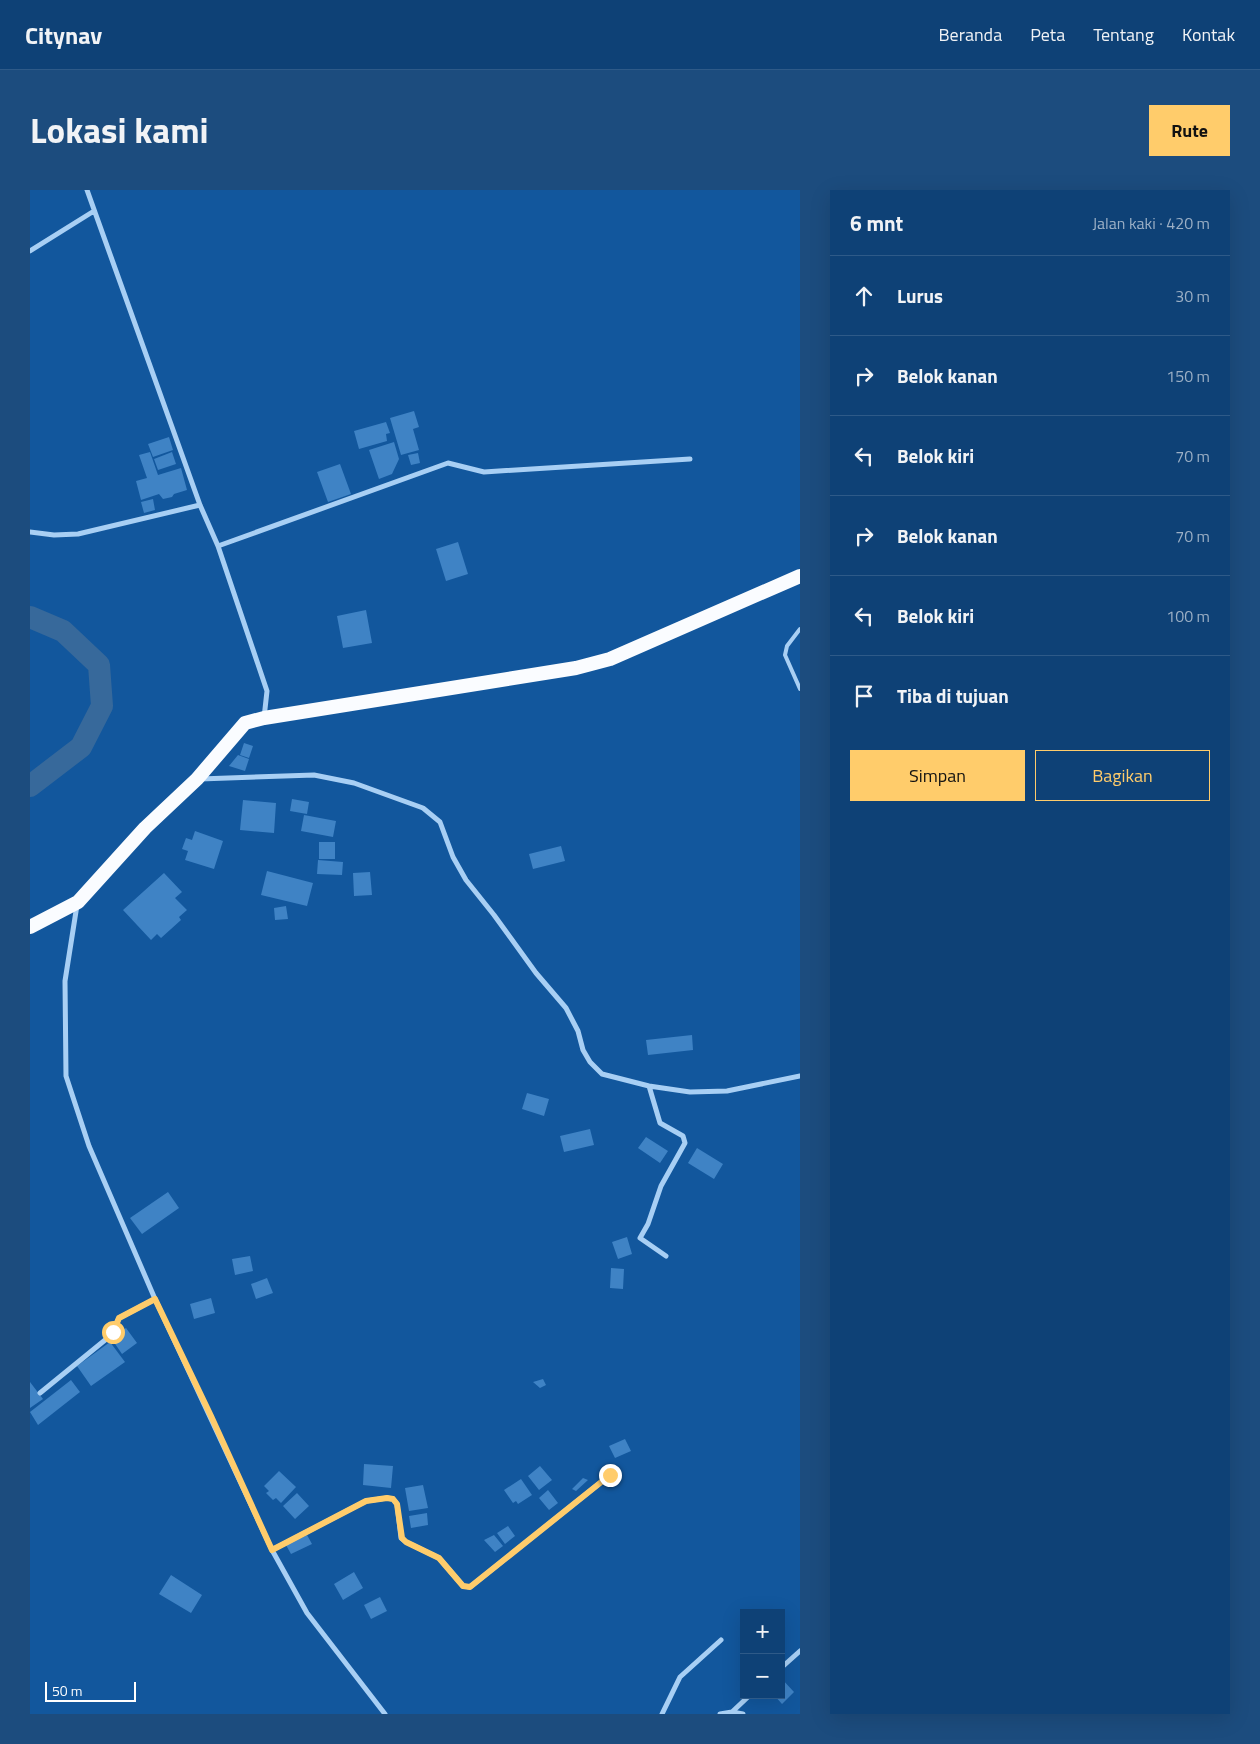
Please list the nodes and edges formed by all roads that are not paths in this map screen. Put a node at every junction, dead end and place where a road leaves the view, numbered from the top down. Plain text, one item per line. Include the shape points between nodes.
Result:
1 (87, 190) edge
2 (94, 212) junction
3 (30, 251) edge
4 (690, 459) dead end
5 (200, 505) junction
6 (30, 532) edge
7 (218, 546) junction
8 (798, 579) edge
9 (800, 629) edge
10 (800, 689) edge
11 (264, 718) junction
12 (197, 779) junction
13 (78, 902) junction
14 (30, 927) edge
15 (800, 1076) edge
16 (648, 1086) junction
17 (666, 1256) dead end
18 (155, 1299) junction
19 (40, 1393) dead end
20 (610, 1475) dead end
21 (272, 1550) junction
22 (721, 1640) dead end
23 (800, 1651) edge
24 (785, 1664) edge
25 (746, 1699) edge
26 (732, 1712) junction
27 (385, 1714) edge
28 (662, 1714) edge
29 (720, 1714) edge
30 (743, 1714) edge

1 - 2 street
2 - 3 street
2 - 5 street
4 - 7 street via 484,472 448,463
5 - 6 street via 78,534
5 - 7 street
7 - 11 street via 267,691
8 - 11 highway via 610,659 576,668
9 - 10 lane via 785,655
11 - 12 highway via 245,723
12 - 13 highway via 145,828
12 - 16 street via 314,775 354,783 423,808 440,822 453,858 466,880 566,1008 590,1062 602,1074
13 - 14 highway
13 - 18 street via 65,980 66,1076 89,1146
15 - 16 street via 719,1092 680,1092
16 - 17 street via 660,1123 683,1136 685,1143 661,1186 648,1224 640,1234 640,1238
18 - 19 street via 119,1318 110,1336
18 - 21 street
20 - 21 street via 470,1587 463,1586 439,1558 402,1538 397,1504 393,1499 366,1501
21 - 27 street via 307,1613
22 - 28 street via 680,1677
23 - 24 street
25 - 26 street
26 - 29 street
26 - 30 street

